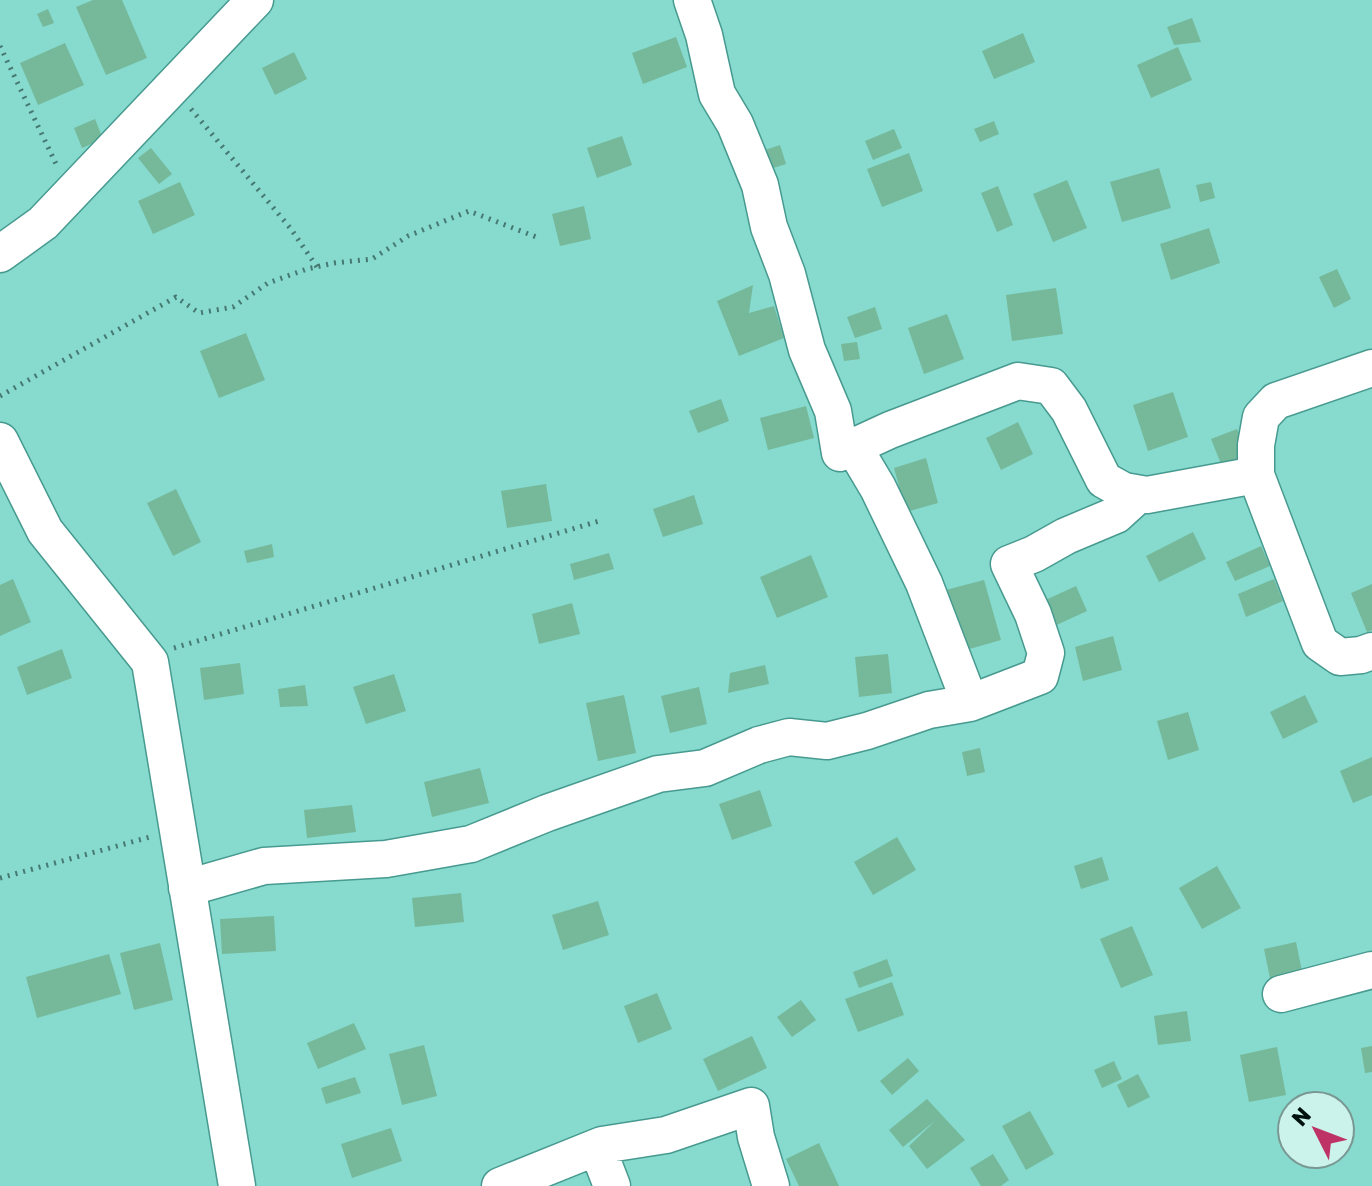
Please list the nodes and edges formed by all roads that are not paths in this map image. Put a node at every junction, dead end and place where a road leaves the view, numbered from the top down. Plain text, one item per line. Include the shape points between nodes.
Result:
1 (255, 0) edge
2 (692, 0) edge
3 (0, 254) edge
4 (1372, 368) edge
5 (0, 441) edge
6 (853, 446) junction
7 (1256, 475) junction
8 (1139, 494) junction
9 (1372, 651) edge
10 (970, 703) junction
11 (187, 888) junction
12 (1372, 970) edge
13 (1281, 994) dead end
14 (597, 1147) junction
15 (237, 1186) edge
16 (500, 1186) edge
17 (612, 1186) edge
18 (771, 1186) edge

1 - 3 street via 43,223
2 - 6 street via 717,94 760,185 807,350 833,411 840,453
4 - 7 street via 1276,401 1261,417
5 - 11 street via 45,531 150,662
6 - 8 street via 1018,381 1051,386 1104,480
6 - 10 street via 924,583
7 - 8 street
7 - 9 street via 1320,643 1340,657
8 - 10 street via 1116,515 1009,564 1046,653 1040,676
10 - 11 street via 827,741 789,737 759,745 705,768 658,774 471,844 386,859 264,866
11 - 15 street
12 - 13 street
14 - 16 street
14 - 17 street
14 - 18 street via 666,1135 751,1106

